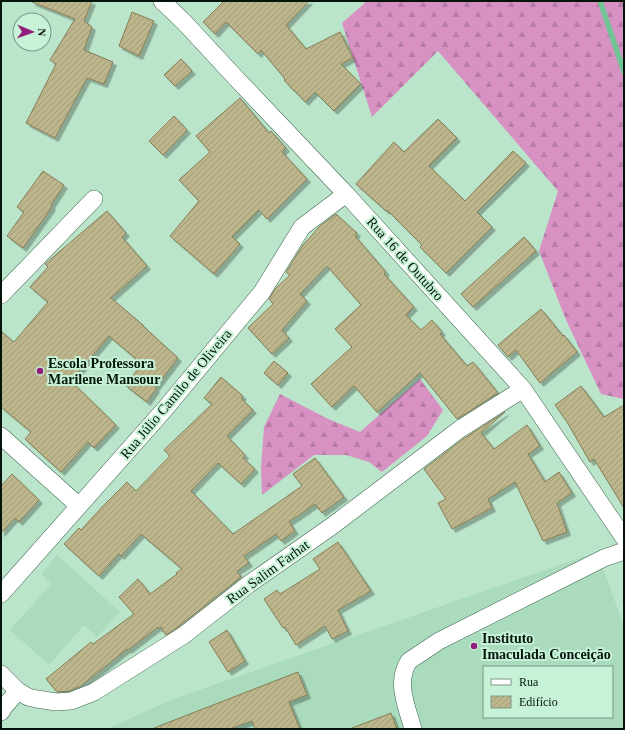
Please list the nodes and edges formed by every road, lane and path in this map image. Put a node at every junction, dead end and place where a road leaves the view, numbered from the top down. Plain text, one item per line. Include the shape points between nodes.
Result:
1 (162, 1) edge
2 (346, 194) junction
3 (94, 199) dead end
4 (1, 295) edge
5 (523, 389) junction
6 (1, 436) edge
7 (79, 506) junction
8 (624, 538) edge
9 (624, 551) edge
10 (1, 594) edge
11 (1, 674) edge
12 (18, 691) junction
13 (1, 712) edge
14 (413, 729) edge

1 - 2 street, Rua 16 de Outubro
2 - 5 street, Rua 16 de Outubro
2 - 7 street, Rua Júlio Camilo de Oliveira via 302,227 262,292 164,410
3 - 4 street
5 - 8 street, Rua 16 de Outubro
5 - 12 street, Rua Salim Farhat via 460,429 184,635 94,692 71,701 56,702 28,697
6 - 7 street
7 - 10 street, Rua Júlio Camilo de Oliveira
9 - 14 street via 604,558 439,641 409,661 401,683
11 - 12 street, Rua Salim Farhat
12 - 13 street

